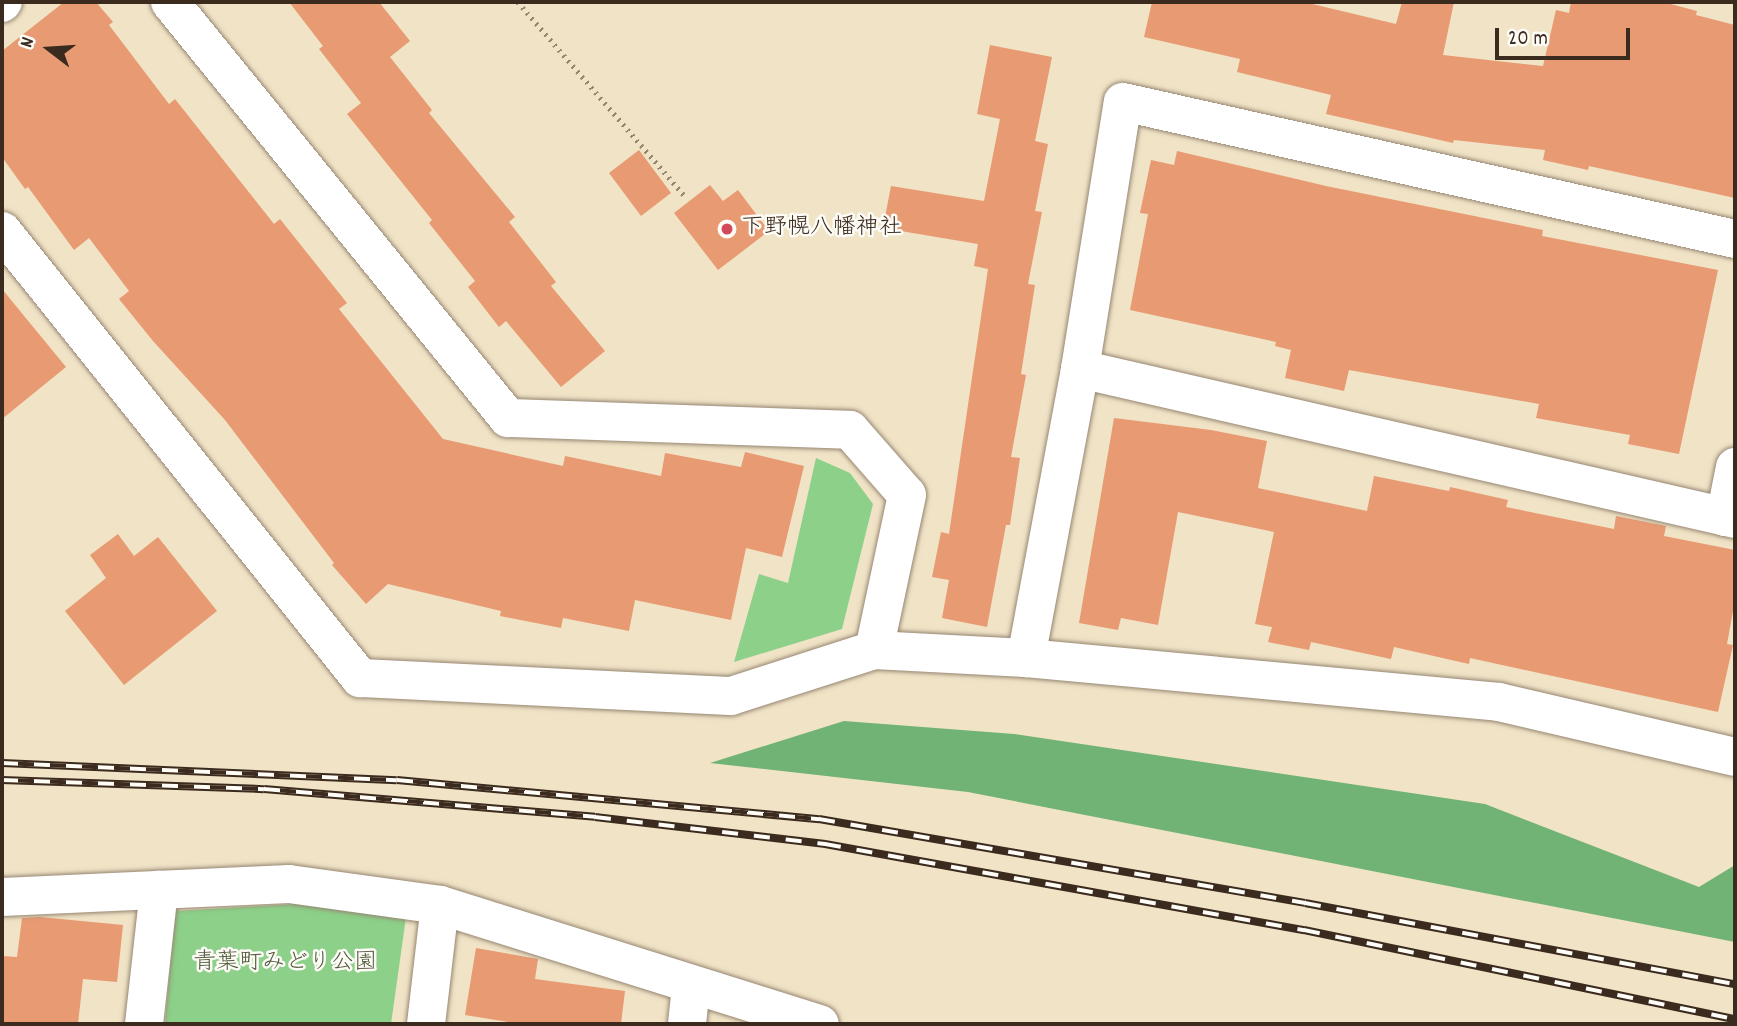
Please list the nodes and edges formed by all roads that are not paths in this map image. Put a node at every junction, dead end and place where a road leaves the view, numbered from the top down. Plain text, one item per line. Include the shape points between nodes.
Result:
1 (170, 2) edge
2 (2, 231) edge
3 (1735, 239) edge
4 (1080, 369) junction
5 (1735, 467) edge
6 (1730, 518) edge
7 (874, 650) junction
8 (1026, 658) junction
9 (1735, 757) edge
10 (159, 890) junction
11 (2, 897) edge
12 (440, 905) junction
13 (691, 985) junction
14 (144, 1024) edge
15 (426, 1024) edge
16 (687, 1024) edge
17 (820, 1024) edge

1 - 7 street via 508,418 850,430 907,495
2 - 7 street via 360,678 731,696
3 - 4 street via 1123,102
4 - 6 street
4 - 8 street
5 - 6 street
7 - 8 street
8 - 9 street via 1499,702
10 - 11 street
10 - 12 street via 289,884
10 - 14 street
12 - 13 street
12 - 15 street
13 - 16 street
13 - 17 street

